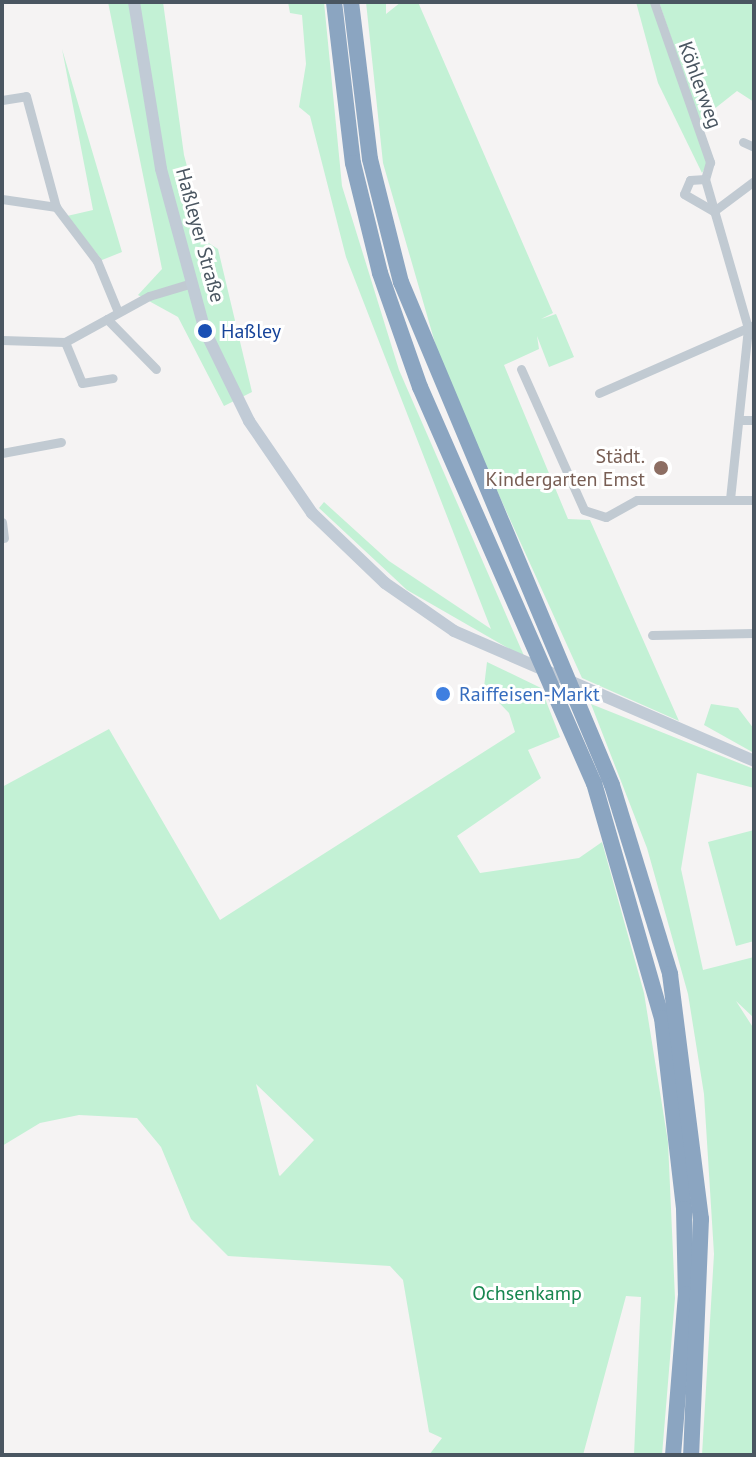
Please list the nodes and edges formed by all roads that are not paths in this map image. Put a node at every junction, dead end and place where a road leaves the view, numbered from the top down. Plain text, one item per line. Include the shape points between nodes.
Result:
1 (134, 2) edge
2 (334, 2) edge
3 (351, 2) edge
4 (359, 2) edge
5 (654, 2) edge
6 (352, 24) junction
7 (2, 100) edge
8 (743, 142) dead end
9 (754, 147) edge
10 (705, 179) junction
11 (754, 181) edge
12 (2, 199) edge
13 (56, 207) junction
14 (714, 211) junction
15 (189, 284) junction
16 (118, 312) junction
17 (107, 319) junction
18 (751, 327) edge
19 (2, 340) edge
20 (65, 342) junction
21 (750, 354) edge
22 (156, 369) dead end
23 (521, 369) dead end
24 (113, 378) dead end
25 (599, 393) dead end
26 (740, 420) junction
27 (754, 420) edge
28 (61, 442) dead end
29 (2, 453) edge
30 (730, 500) junction
31 (754, 500) edge
32 (2, 522) edge
33 (4, 538) edge
34 (754, 633) edge
35 (652, 635) dead end
36 (754, 761) edge
37 (673, 1455) edge
38 (691, 1455) edge

1 - 15 main road, Haßleyer Straße
2 - 37 highway via 353,163 380,273 420,387 594,783 662,1018 684,1224
3 - 6 highway
4 - 6 highway
5 - 10 street, Köhlerweg via 710,162
6 - 38 highway via 370,159 401,282 612,785 670,974 701,1219
7 - 13 street via 26,96
8 - 9 street
10 - 14 street, Köhlerweg
10 - 14 street via 690,180 684,194
11 - 14 street
12 - 13 street
13 - 16 street via 97,261
14 - 18 street, Köhlerweg
15 - 16 street
15 - 36 main road, Haßleyer Straße via 233,394 312,513 410,602 512,661
16 - 17 street
17 - 20 street
17 - 22 street
18 - 21 street, Köhlerweg
18 - 25 street
19 - 20 street
20 - 24 street via 82,383
21 - 26 street, Köhlerweg
23 - 30 street via 584,510 606,517 637,500
26 - 27 street
26 - 30 street, Köhlerweg
28 - 29 street
30 - 31 street
32 - 33 street
34 - 35 street

